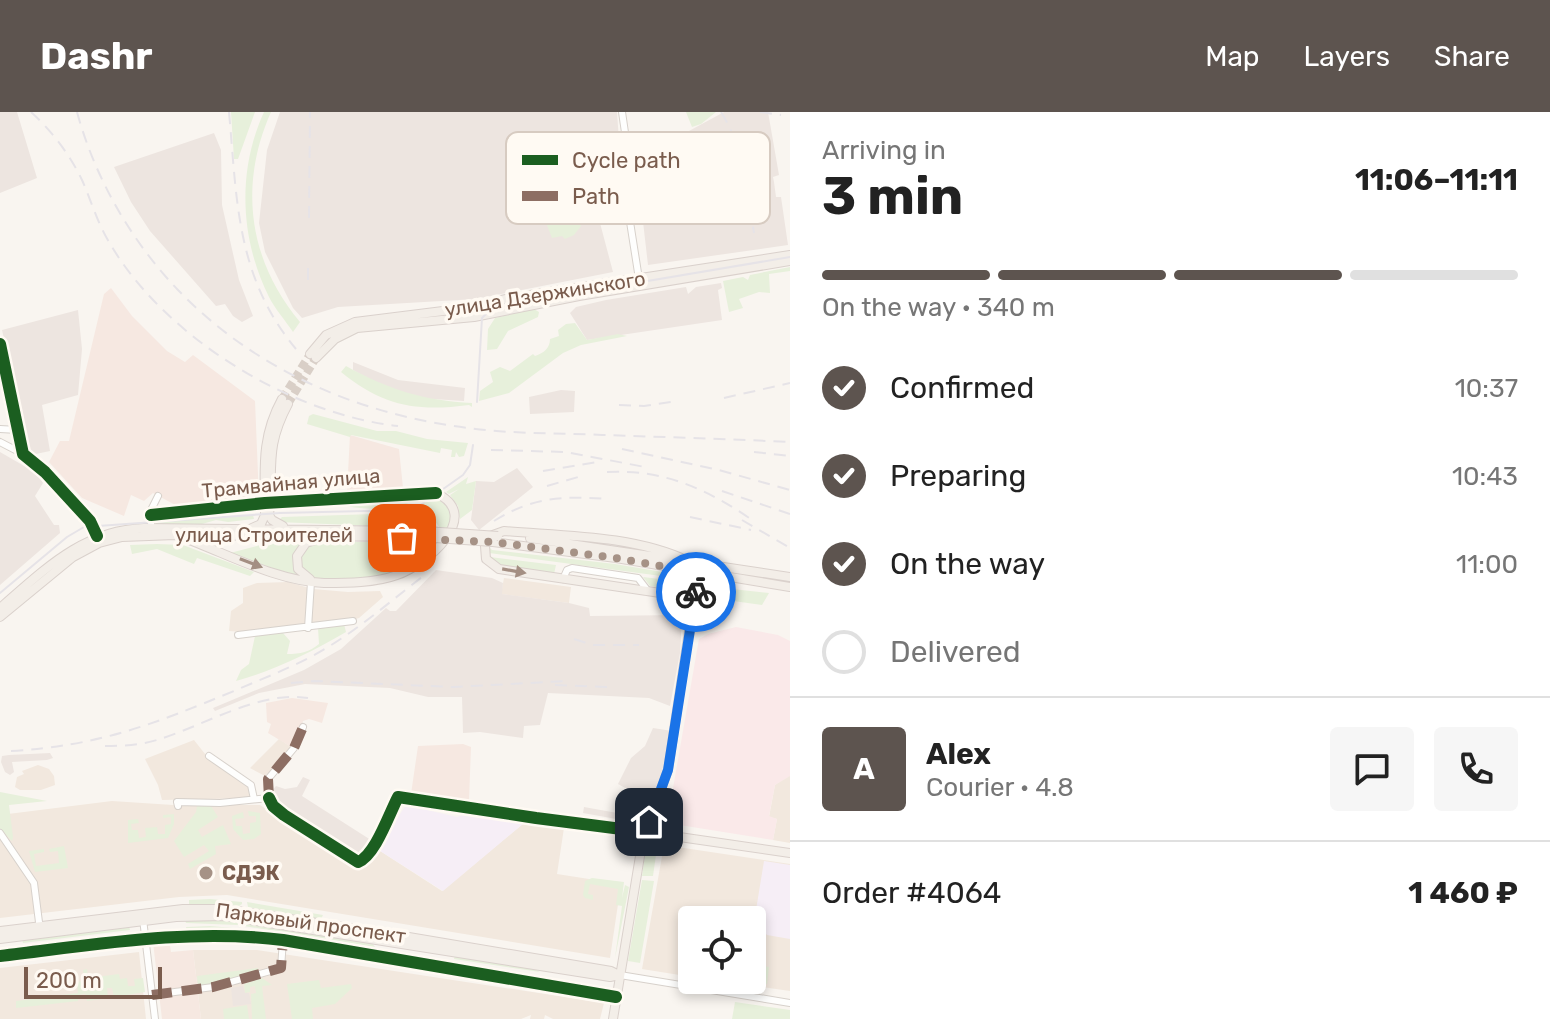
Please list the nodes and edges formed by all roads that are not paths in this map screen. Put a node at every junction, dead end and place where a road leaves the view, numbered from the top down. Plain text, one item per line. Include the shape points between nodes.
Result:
1 (622, 112) edge
2 (625, 132) edge
3 (630, 224) edge
4 (790, 255) edge
5 (790, 261) edge
6 (639, 283) junction
7 (0, 344) edge
8 (313, 356) tunnel mouth
9 (285, 402) tunnel mouth
10 (0, 429) edge
11 (18, 430) junction
12 (0, 442) edge
13 (23, 454) junction
14 (436, 493) joint
15 (158, 496) dead end
16 (268, 503) junction
17 (151, 515) junction
18 (151, 528) junction
19 (250, 528) junction
20 (291, 529) junction
21 (423, 534) junction
22 (175, 535) junction
23 (410, 537) junction
24 (495, 539) junction
25 (98, 540) junction
26 (688, 561) junction
27 (702, 569) junction
28 (790, 577) edge
29 (311, 582) junction
30 (322, 583) junction
31 (790, 587) edge
32 (694, 598) junction
33 (0, 608) edge
34 (0, 617) edge
35 (353, 621) dead end
36 (308, 628) junction
37 (238, 635) dead end
38 (303, 727) dead end
39 (209, 756) dead end
40 (269, 798) junction
41 (254, 799) junction
42 (178, 806) dead end
43 (645, 832) junction
44 (0, 833) edge
45 (790, 853) edge
46 (143, 917) junction
47 (40, 930) junction
48 (0, 931) edge
49 (0, 939) edge
50 (145, 939) junction
51 (283, 940) junction
52 (0, 956) edge
53 (619, 975) junction
54 (152, 995) junction
55 (616, 997) junction
56 (790, 1003) edge
57 (155, 1019) edge
58 (613, 1019) edge

1 - 2 street
3 - 6 street
4 - 6 main road, улица Дзержинского
5 - 6 main road, улица Дзержинского
6 - 8 main road, улица Дзержинского via 355,322 330,332
7 - 11 street
9 - 16 main road via 271,420 266,439
10 - 11 street
11 - 13 street
12 - 13 street
13 - 25 street via 90,521
14 - 16 street, Трамвайная улица
14 - 30 main road via 450,504 454,525 424,560 393,576
15 - 17 street
16 - 17 street, Трамвайная улица
16 - 19 main road, Трамвайная улица via 263,521
16 - 20 main road, Трамвайная улица via 272,520
17 - 18 street
18 - 19 main road, улица Строителей
18 - 25 main road, улица Строителей via 122,530
19 - 20 main road, улица Строителей
20 - 21 main road, улица Строителей
21 - 23 main road, улица Строителей
21 - 24 main road, улица Строителей, bridge
22 - 23 main road, улица Строителей
22 - 25 main road, улица Строителей
22 -> 29 main road
23 - 30 main road via 306,543 297,554 297,567 306,578
24 - 26 main road, улица Строителей via 552,541
24 - 27 main road, улица Строителей
25 - 33 main road, улица Строителей via 64,554
25 - 34 main road, улица Строителей
26 - 27 main road, улица Строителей
26 -> 32 main road via 653,548 548,534 504,531 486,541 486,559 499,569
27 - 28 main road, улица Строителей
27 - 31 main road, улица Строителей
27 - 32 main road
29 - 30 main road
29 - 36 street
32 - 43 main road via 668,770
35 - 36 street
36 - 37 street
38 - 40 street via 294,748 268,779
39 - 41 street via 251,785
40 - 41 street
40 - 43 street via 284,815 358,862 372,849 398,797
41 - 42 street via 177,802
43 - 45 main road
43 - 53 main road
44 - 47 street via 34,883
46 - 47 main road, Парковый проспект
46 - 50 street
46 - 53 main road, Парковый проспект via 183,909 244,911
47 - 48 main road, Парковый проспект
47 - 49 main road, Парковый проспект
50 - 51 street via 231,934
50 - 52 street
50 - 54 street
51 - 54 street via 281,968 213,987
51 - 55 street
53 - 55 main road
53 - 56 street, Парковый проспект
54 - 57 street
55 - 58 main road

